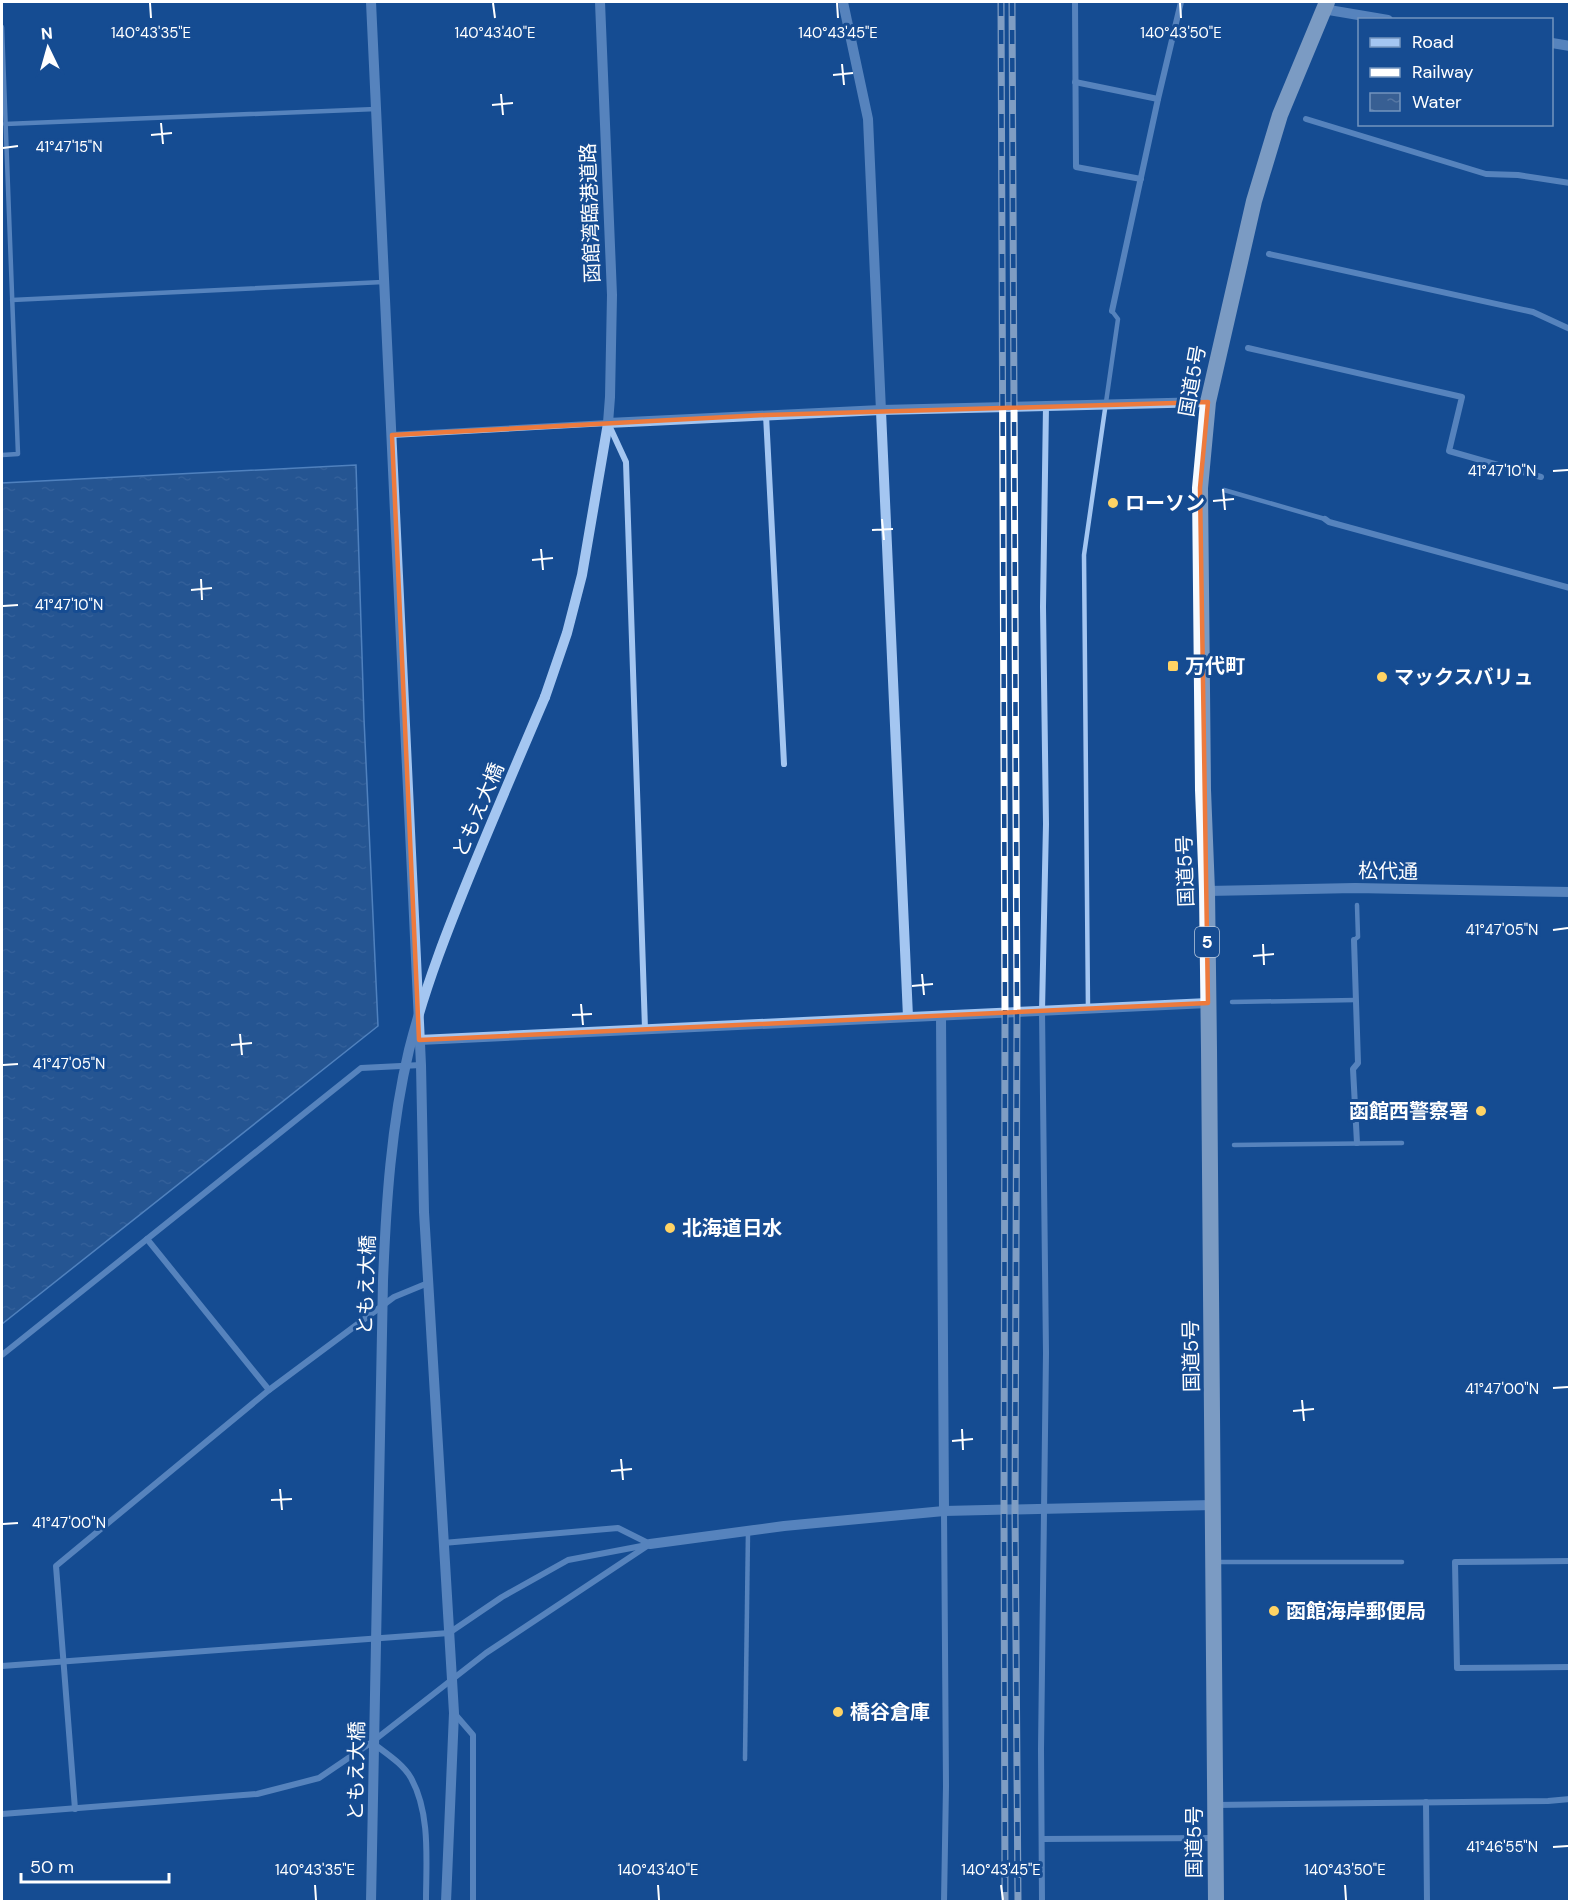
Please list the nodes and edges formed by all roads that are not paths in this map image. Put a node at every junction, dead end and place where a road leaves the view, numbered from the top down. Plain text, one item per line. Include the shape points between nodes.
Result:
1 (371, 2) edge
2 (600, 2) edge
3 (843, 2) edge
4 (1075, 2) edge
5 (1181, 2) edge
6 (1325, 5) edge
7 (1380, 18) edge
8 (2, 27) edge
9 (1553, 43) edge
10 (1569, 46) edge
11 (1075, 82) junction
12 (1158, 99) junction
13 (376, 109) junction
14 (1306, 119) dead end
15 (5, 124) junction
16 (1141, 179) junction
17 (1569, 183) edge
18 (9, 212) junction
19 (2, 213) edge
20 (1269, 254) dead end
21 (383, 282) junction
22 (12, 300) junction
23 (1112, 311) joint
24 (1569, 329) edge
25 (1248, 348) dead end
26 (1208, 402) junction
27 (1106, 405) junction
28 (1046, 406) junction
29 (881, 410) junction
30 (766, 415) junction
31 (608, 423) junction
32 (392, 435) junction
33 (2, 455) edge
34 (1541, 477) dead end
35 (1224, 490) dead end
36 (1325, 519) joint
37 (1569, 588) edge
38 (545, 697) joint
39 (784, 764) dead end
40 (1207, 891) junction
41 (1569, 892) edge
42 (1357, 905) dead end
43 (1354, 940) joint
44 (1356, 1000) junction
45 (1232, 1002) dead end
46 (1208, 1003) junction
47 (1088, 1009) junction
48 (1042, 1011) junction
49 (941, 1016) junction
50 (908, 1017) junction
51 (645, 1029) junction
52 (419, 1040) junction
53 (421, 1065) junction
54 (1357, 1143) junction
55 (1402, 1143) dead end
56 (1234, 1145) dead end
57 (147, 1239) junction
58 (429, 1283) junction
59 (2, 1355) edge
60 (269, 1390) junction
61 (1213, 1505) junction
62 (1045, 1509) junction
63 (944, 1511) junction
64 (748, 1531) junction
65 (443, 1543) junction
66 (650, 1544) junction
67 (1569, 1561) edge
68 (1214, 1562) junction
69 (1402, 1562) dead end
70 (449, 1633) junction
71 (64, 1661) junction
72 (2, 1666) edge
73 (1569, 1667) edge
74 (451, 1682) junction
75 (454, 1713) junction
76 (372, 1742) junction
77 (745, 1759) dead end
78 (1569, 1799) edge
79 (1426, 1802) junction
80 (1215, 1805) junction
81 (75, 1809) junction
82 (2, 1814) edge
83 (1215, 1838) junction
84 (1042, 1839) junction
85 (371, 1902) edge
86 (426, 1902) edge
87 (446, 1902) edge
88 (473, 1902) edge
89 (944, 1902) edge
90 (1042, 1902) edge
91 (1216, 1902) edge
92 (1427, 1902) edge

1 - 13 street
2 - 31 street, 函館湾臨港道路 via 612,295
3 - 29 street via 868,119
4 - 11 street
5 - 12 street
6 - 7 street
6 - 26 highway, 国道5号 / 5 via 1280,115 1254,201
8 - 15 lane
9 - 10 street
11 - 12 street
11 - 16 street via 1076,167
12 - 16 street
13 - 15 lane
13 - 21 street
14 - 17 street via 1486,174
15 - 18 lane
16 - 23 street
18 - 19 lane
18 - 22 lane
20 - 24 street via 1533,312
21 - 22 lane
21 - 32 street
22 - 33 lane via 18,454
23 - 27 lane via 1118,319
25 - 34 street via 1462,397 1449,451
26 - 27 street
26 - 40 highway, 国道5号 / 5 via 1200,488
27 - 28 street
27 - 47 lane via 1084,555
28 - 29 street
28 - 48 street
29 - 30 street
29 - 50 street
30 - 31 street
30 - 39 street
31 - 32 street
31 - 38 street, 函館湾臨港道路 via 582,575
31 - 51 street via 626,462
32 - 52 street
35 - 36 lane
36 - 37 street
38 - 85 street, ともえ大橋, bridge via 443,940 423,999 397,1114 383,1281
40 - 41 street, 松代通 via 1355,888
40 - 46 highway, 国道5号 / 5
42 - 43 lane via 1358,937
43 - 44 street
44 - 45 lane
44 - 54 street via 1358,1063 1353,1069
46 - 47 street
46 - 61 highway, 国道5号 / 5
47 - 48 street
48 - 49 street
48 - 62 street
49 - 50 street
49 - 63 street
50 - 51 street
51 - 52 street
52 - 53 street
53 - 57 street via 361,1068
53 - 58 street
54 - 55 lane
54 - 56 lane
57 - 59 street
57 - 60 street
58 - 60 street via 394,1297
58 - 65 street
60 - 71 street via 56,1566
61 - 62 street
61 - 68 highway, 国道5号 / 5
62 - 63 street
62 - 84 street
63 - 64 street
63 - 89 street
64 - 66 street
64 - 77 lane
65 - 66 street via 618,1528
65 - 70 street
66 - 70 street via 568,1560
66 - 74 street via 486,1653
67 - 73 street via 1455,1562 1457,1668
68 - 69 lane
68 - 80 highway, 国道5号 / 5
70 - 71 street
70 - 74 street
71 - 72 street
71 - 81 street
74 - 75 street
74 - 76 street
75 - 87 street
75 - 88 street via 473,1735
76 - 81 street via 319,1778 257,1794
76 - 86 street via 410,1777 420,1798
78 - 79 street
79 - 80 street
79 - 92 street
80 - 83 highway, 国道5号 / 5
81 - 82 street
83 - 84 street
83 - 91 highway, 国道5号 / 5
84 - 90 street

